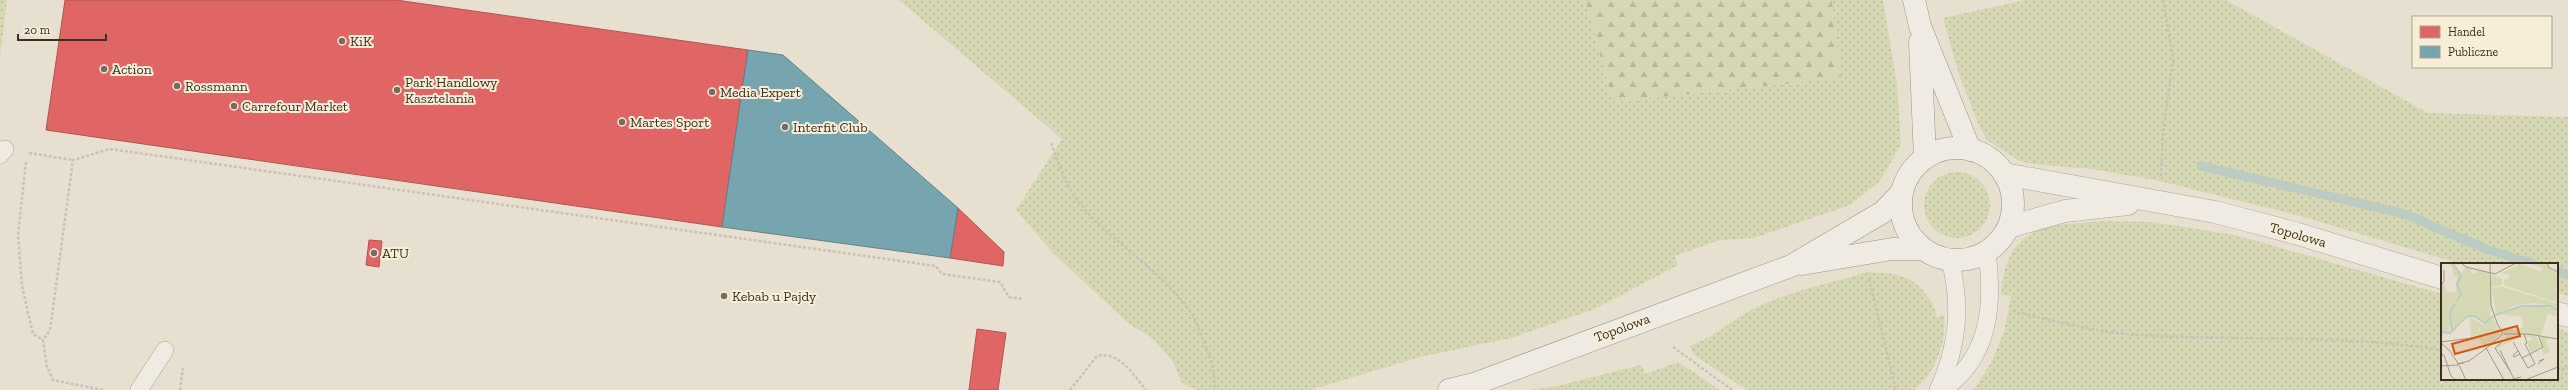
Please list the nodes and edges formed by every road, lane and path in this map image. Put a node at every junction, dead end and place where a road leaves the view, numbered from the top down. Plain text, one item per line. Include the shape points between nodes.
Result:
1 (1914, 0) edge
2 (2163, 0) edge
3 (1920, 26) junction
4 (1052, 143) dead end
5 (1970, 150) junction
6 (1925, 158) junction
7 (74, 160) junction
8 (2004, 174) junction
9 (1901, 193) junction
10 (2155, 201) junction
11 (2009, 227) junction
12 (1921, 248) junction
13 (1987, 252) junction
14 (1950, 260) junction
15 (1791, 266) junction
16 (1868, 277) dead end
17 (2441, 278) edge
18 (1023, 299) dead end
19 (2012, 311) dead end
20 (2558, 313) edge
21 (2568, 316) edge
22 (43, 340) junction
23 (1673, 347) dead end
24 (165, 350) dead end
25 (2441, 350) edge
26 (184, 361) dead end
27 (2558, 368) edge
28 (2568, 369) edge
29 (1461, 389) edge
30 (103, 390) edge
31 (139, 390) edge
32 (180, 390) edge
33 (1070, 390) edge
34 (1146, 390) edge
35 (1214, 390) edge
36 (1732, 390) edge
37 (1896, 390) edge
38 (1938, 390) edge
39 (1942, 390) edge

1 - 3 main road
2 - 10 path via 2173,60
3 - 5 main road
3 - 6 main road
4 - 35 path via 1066,184 1078,202 1096,222 1166,285 1194,318 1210,356 1215,379
5 - 6 main road via 1954,148 1939,151
5 - 8 main road via 1995,163
6 - 9 main road via 1914,167
7 - 18 path via 110,149 936,266 942,274 1000,282 1009,297
7 - 22 path via 50,330
7 - 22 path via 27,153 18,241 28,318 33,334
8 - 10 main road, Topolowa
8 - 11 main road via 2013,200
9 - 12 main road via 1901,214 1908,233
9 - 15 main road, Topolowa via 1883,212
10 - 11 main road, Topolowa via 2064,211
10 - 17 main road, Topolowa via 2215,212 2296,233
11 - 13 main road via 2000,241
12 - 14 main road via 1935,256
12 - 15 main road, Topolowa via 1892,249
13 - 14 main road via 1969,259
13 - 39 lane via 1991,282 1984,334 1974,358 1959,378
14 - 38 lane via 1958,306 1956,334 1948,368
15 - 29 main road, Topolowa
16 - 37 path
19 - 25 path via 2064,324 2137,335 2342,340
20 - 21 main road
22 - 30 path via 47,367 53,380
23 - 36 path
24 - 31 lane
26 - 32 path
27 - 28 path
33 - 34 path via 1097,356 1105,354 1114,356

